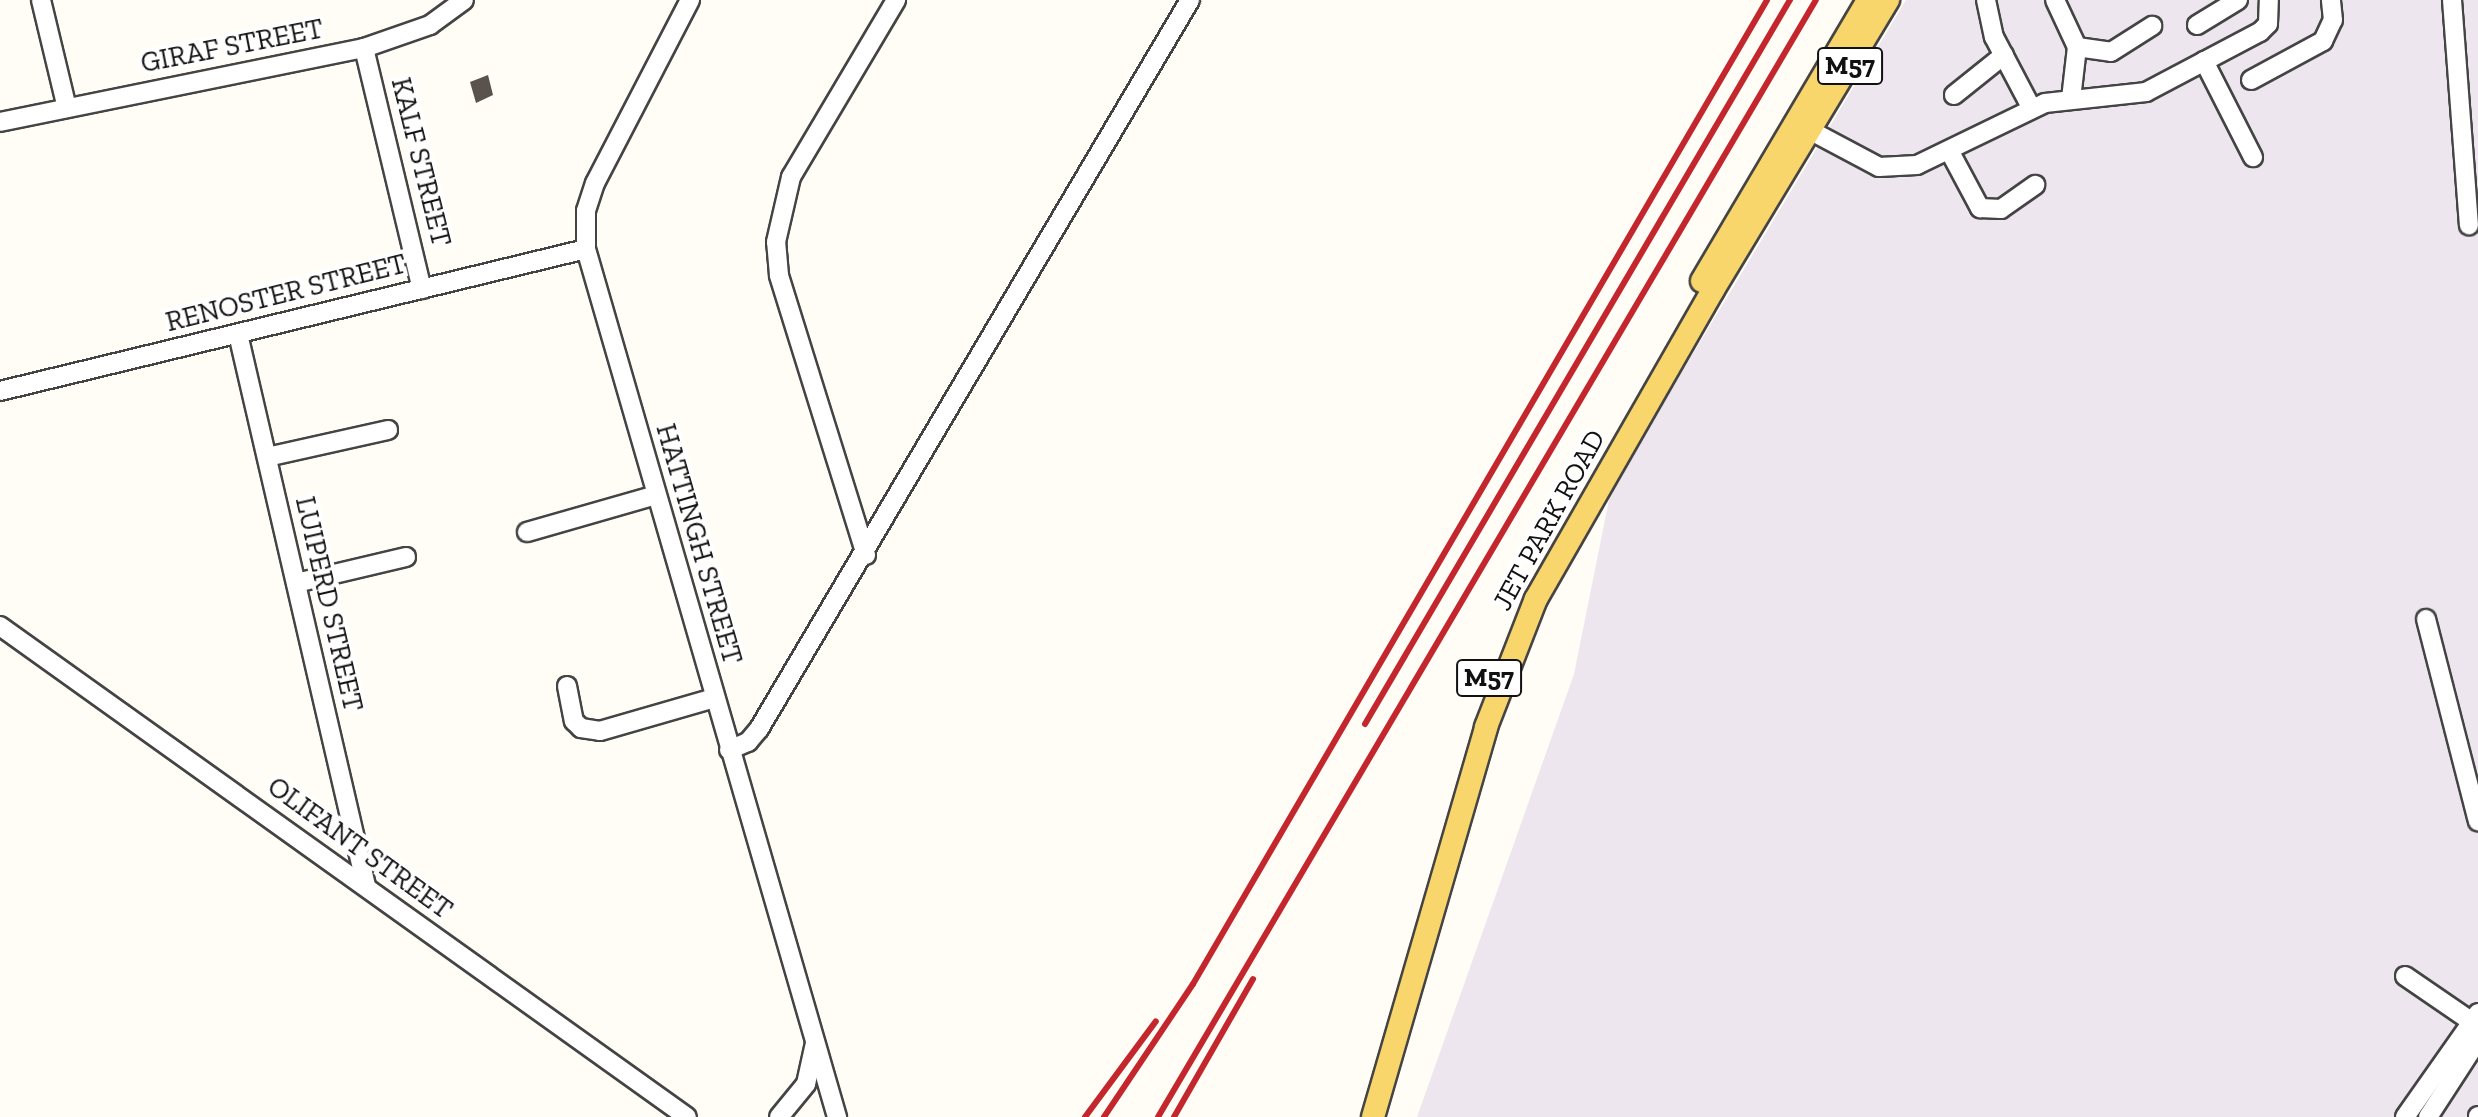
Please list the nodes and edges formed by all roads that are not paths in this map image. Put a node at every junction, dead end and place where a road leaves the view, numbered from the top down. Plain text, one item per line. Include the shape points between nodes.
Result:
1 (41, 0) edge
2 (464, 0) edge
3 (690, 0) edge
4 (896, 0) edge
5 (1190, 0) edge
6 (1868, 0) edge
7 (1888, 0) edge
8 (1986, 0) edge
9 (2055, 0) edge
10 (2238, 0) edge
11 (2269, 0) edge
12 (2331, 0) edge
13 (2452, 0) edge
14 (2197, 25) dead end
15 (2152, 26) dead end
16 (2077, 47) junction
17 (364, 48) junction
18 (2004, 55) junction
19 (2204, 61) junction
20 (2251, 80) dead end
21 (1954, 95) dead end
22 (2071, 99) junction
23 (67, 108) junction
24 (2032, 109) junction
25 (0, 122) edge
26 (1803, 127) junction
27 (1950, 152) junction
28 (2253, 157) dead end
29 (2035, 185) dead end
30 (2469, 225) dead end
31 (586, 249) junction
32 (422, 289) junction
33 (238, 334) junction
34 (0, 391) edge
35 (388, 430) dead end
36 (267, 457) junction
37 (656, 495) junction
38 (527, 532) dead end
39 (866, 555) junction
40 (406, 557) dead end
41 (296, 583) junction
42 (2426, 619) dead end
43 (0, 626) edge
44 (567, 686) dead end
45 (714, 698) junction
46 (729, 750) junction
47 (2478, 821) edge
48 (366, 886) junction
49 (2405, 976) dead end
50 (2477, 1025) edge
51 (816, 1034) junction
52 (687, 1117) edge
53 (779, 1117) edge
54 (837, 1117) edge
55 (1359, 1117) edge
56 (1373, 1117) edge
57 (2405, 1117) edge
58 (2428, 1117) edge

1 - 23 street
2 - 17 street, GIRAF STREET via 430,25
3 - 31 street, HATTINGH STREET via 595,183 586,211
4 - 39 street via 791,177 776,242 779,275
5 - 39 street
6 - 26 main road, JET PARK ROAD / M57
7 - 26 main road, JET PARK ROAD / M57
8 - 18 street
9 - 16 street
10 - 14 street
11 - 19 street via 2268,24 2260,32
12 - 20 street via 2333,20 2323,41
13 - 30 street
15 - 16 street via 2111,52
16 - 22 street
17 - 23 street, GIRAF STREET
17 - 32 street, KALF STREET
18 - 21 street
18 - 24 street
19 - 22 street via 2146,92
19 - 28 street
22 - 24 street
23 - 25 street, GIRAF STREET
24 - 27 street
26 - 27 street via 1879,167 1917,165
26 - 55 main road, JET PARK ROAD / M57 via 1547,553 1502,644 1463,752
26 - 56 main road, JET PARK ROAD / M57 via 1528,616 1473,768
27 - 29 street via 1980,208 2001,209
31 - 32 street, RENOSTER STREET
31 - 37 street, HATTINGH STREET
32 - 33 street, RENOSTER STREET
33 - 34 street, RENOSTER STREET
33 - 36 street, LUIPERD STREET
35 - 36 street
36 - 41 street, LUIPERD STREET
37 - 38 street
37 - 45 street, HATTINGH STREET
39 - 46 street via 756,734
40 - 41 street
41 - 48 street, LUIPERD STREET
42 - 47 street
43 - 48 street, OLIFANT STREET
44 - 45 street via 574,721 581,728 600,731
45 - 46 street, HATTINGH STREET
46 - 51 street, HATTINGH STREET
48 - 52 street, OLIFANT STREET
49 - 50 street
50 - 57 street
50 - 58 street
51 - 53 street via 806,1084
51 - 54 street, HATTINGH STREET

